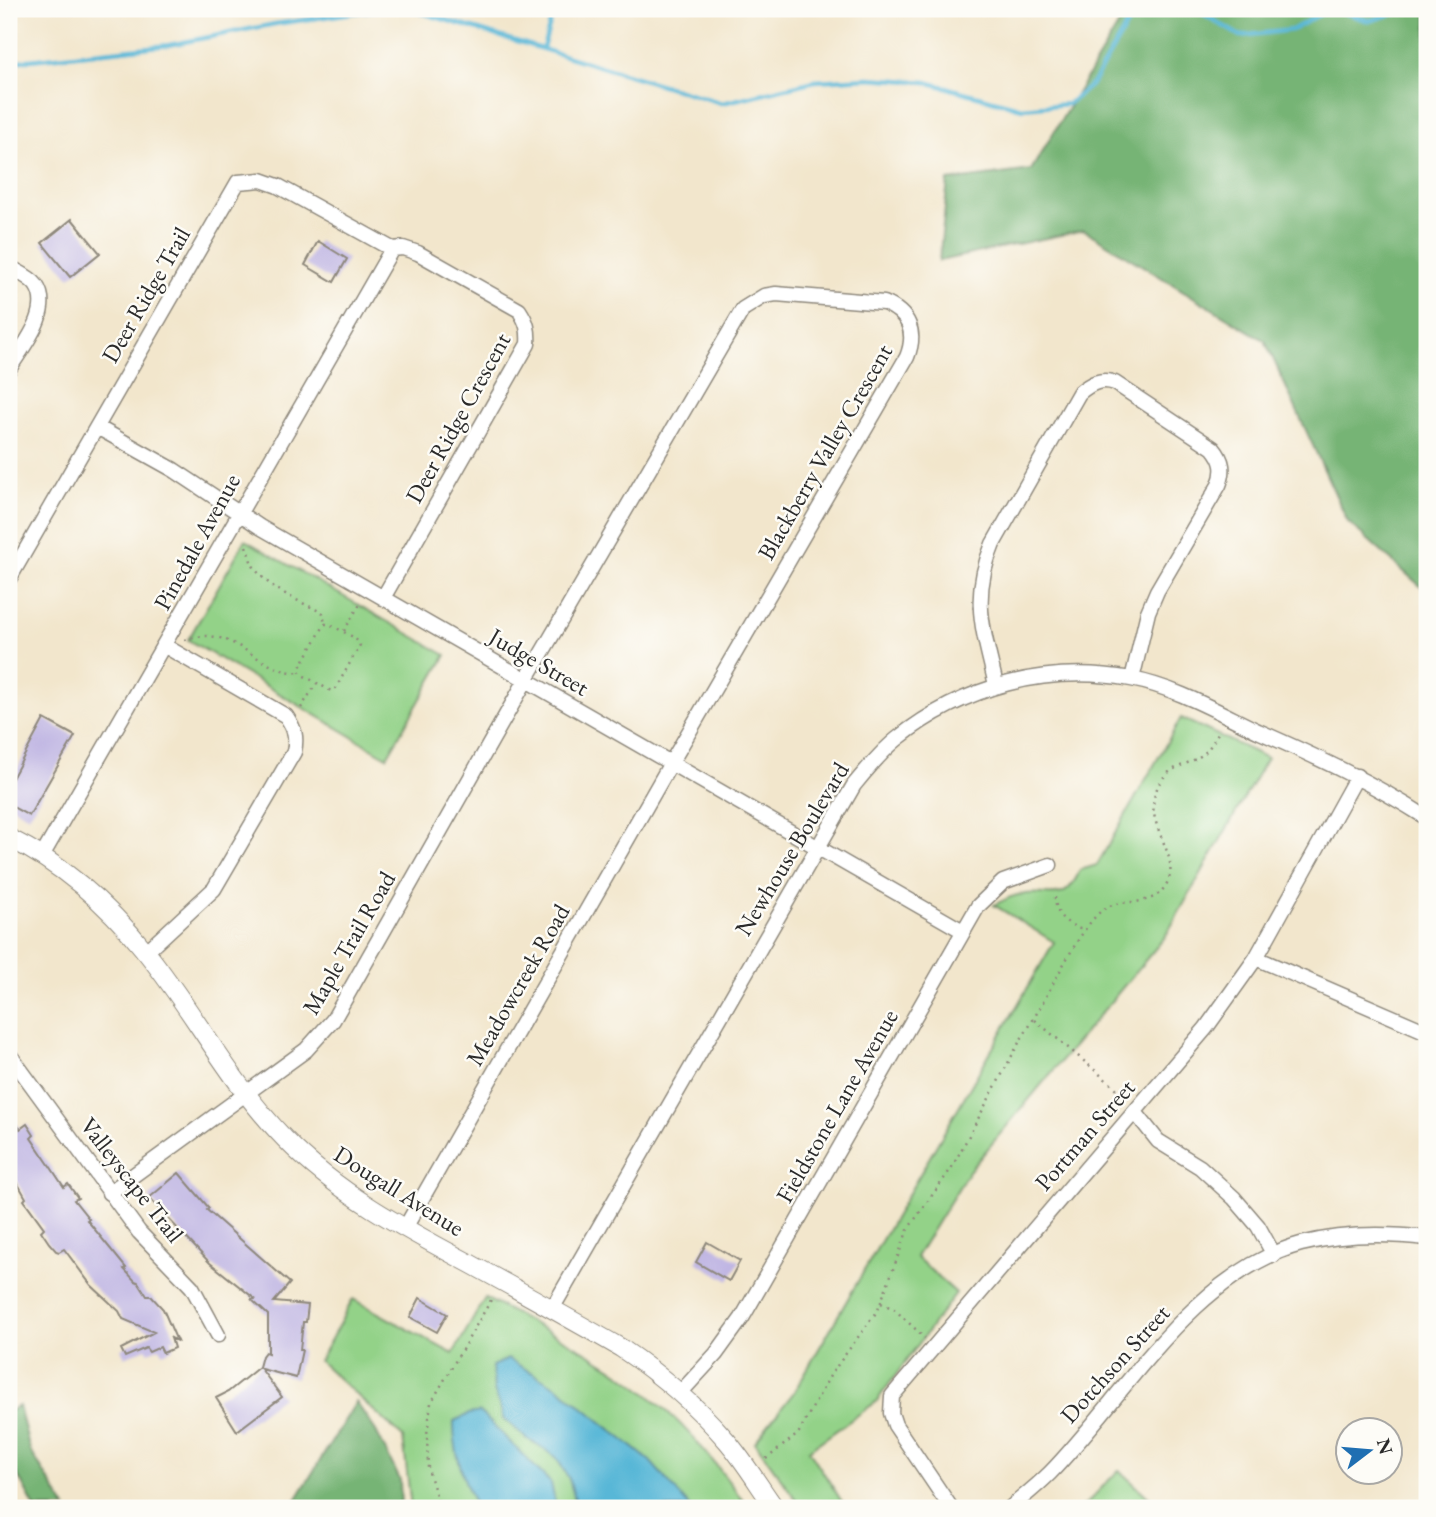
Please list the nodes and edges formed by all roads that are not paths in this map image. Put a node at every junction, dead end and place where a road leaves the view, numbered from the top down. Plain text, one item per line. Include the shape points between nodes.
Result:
1 (392, 249) junction
2 (9, 267) edge
3 (9, 369) edge
4 (97, 427) junction
5 (239, 514) junction
6 (9, 579) edge
7 (383, 598) junction
8 (165, 646) junction
9 (1132, 679) junction
10 (526, 680) junction
11 (996, 685) junction
12 (671, 764) junction
13 (1357, 776) junction
14 (1427, 818) edge
15 (9, 838) edge
16 (817, 846) junction
17 (42, 856) junction
18 (1050, 865) dead end
19 (963, 930) junction
20 (146, 952) junction
21 (1256, 958) junction
22 (1427, 1032) edge
23 (9, 1054) edge
24 (245, 1095) junction
25 (1137, 1110) junction
26 (108, 1193) junction
27 (405, 1228) junction
28 (1427, 1238) edge
29 (1274, 1255) junction
30 (552, 1309) junction
31 (218, 1335) dead end
32 (681, 1392) junction
33 (775, 1508) edge
34 (951, 1508) edge
35 (1010, 1508) edge

1 - 4 street, Deer Ridge Trail via 278,186 261,180 238,182
1 - 5 street, Pinedale Avenue
1 - 7 street, Deer Ridge Crescent via 418,253 519,310 529,332 528,344
2 - 3 street via 30,279 41,297 38,319
4 - 5 street, Judge Street via 174,470
4 - 6 street, Deer Ridge Trail
5 - 7 street, Judge Street
5 - 8 street, Pinedale Avenue
7 - 10 street, Judge Street
8 - 17 street, Pinedale Avenue
8 - 20 street via 286,716 296,739 294,752 223,876 203,901
9 - 11 street, Newhouse Boulevard via 1072,674
9 - 11 street via 1157,591 1219,485 1223,468 1213,448 1106,380 1079,393 985,562 980,609
9 - 13 street, Newhouse Boulevard via 1180,695
10 - 12 street, Judge Street
10 - 12 street, Blackberry Valley Crescent via 743,309 776,294 895,307 904,314 912,335 907,357
10 - 24 street, Maple Trail Road via 333,1020 306,1050
11 - 16 street, Newhouse Boulevard via 941,709 895,740 854,785
12 - 16 street, Judge Street
12 - 27 street, Meadowcreek Road
13 - 14 street, Newhouse Boulevard
13 - 21 street, Portman Street
15 - 17 street, Dougall Avenue
16 - 19 street, Judge Street
16 - 30 street, Newhouse Boulevard
17 - 20 street, Dougall Avenue via 106,908
18 - 19 street, Fieldstone Lane Avenue via 1003,882 978,906
19 - 32 street, Fieldstone Lane Avenue via 742,1318
20 - 24 street, Dougall Avenue
21 - 22 street
21 - 25 street, Portman Street via 1206,1028
23 - 26 street, Valleyscape Trail
24 - 26 street, Maple Trail Road
24 - 27 street, Dougall Avenue via 307,1161
25 - 29 street via 1158,1141 1200,1167 1234,1198 1258,1226
25 - 34 street, Portman Street via 892,1396 891,1413 904,1441
26 - 31 street, Valleyscape Trail via 192,1287
27 - 30 street, Dougall Avenue
28 - 29 street, Dotchson Street via 1382,1233 1326,1239
29 - 35 street, Dotchson Street via 1216,1290 1163,1339 1049,1474
30 - 32 street, Dougall Avenue via 621,1348
32 - 33 street, Dougall Avenue via 727,1441

